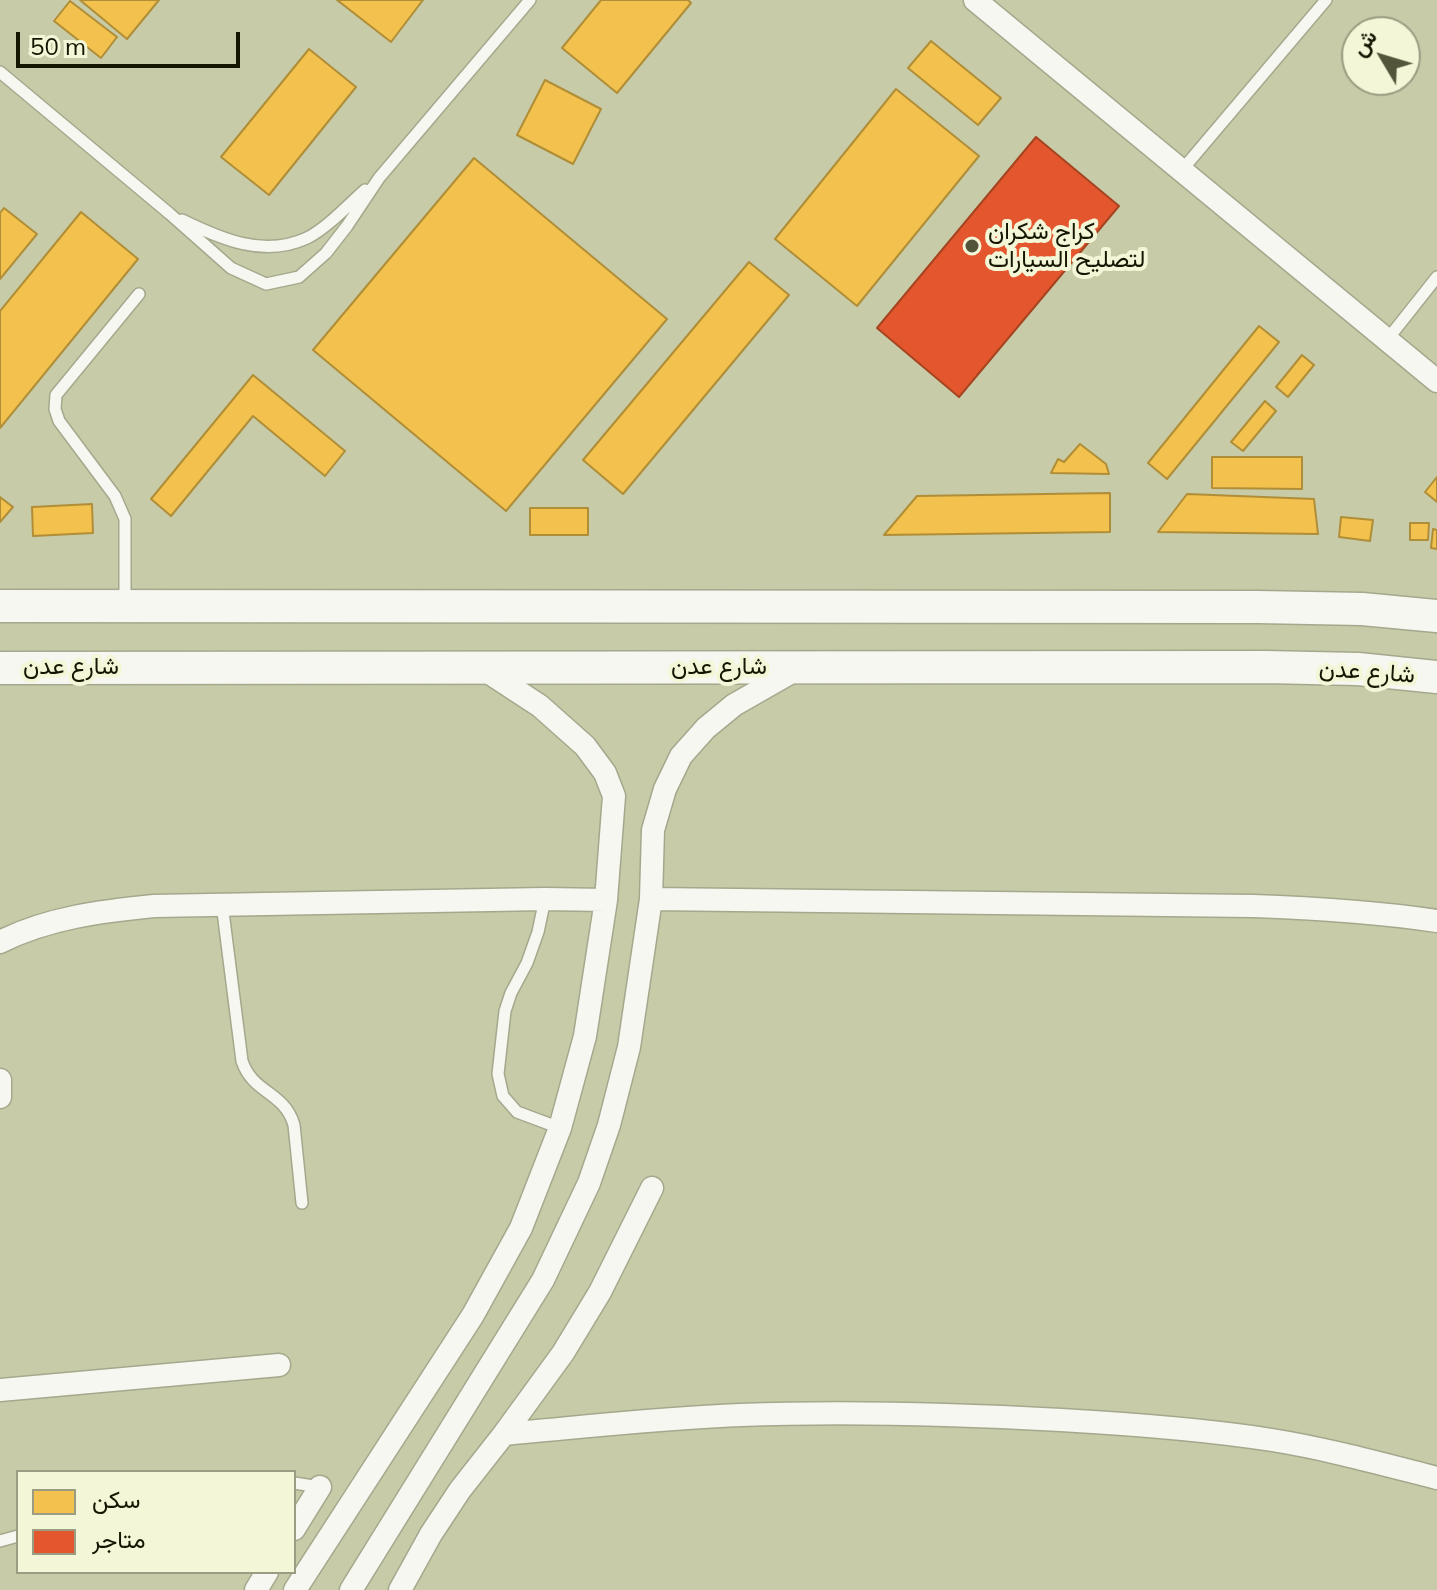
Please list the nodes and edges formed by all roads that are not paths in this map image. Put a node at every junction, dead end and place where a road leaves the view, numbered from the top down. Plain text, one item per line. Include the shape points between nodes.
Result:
1 (530, 0) edge
2 (975, 0) edge
3 (1326, 0) edge
4 (0, 72) edge
5 (1182, 170) junction
6 (379, 178) junction
7 (170, 214) junction
8 (1437, 277) edge
9 (139, 294) dead end
10 (1387, 340) junction
11 (1437, 381) edge
12 (0, 606) edge
13 (125, 607) junction
14 (1437, 616) edge
15 (481, 667) junction
16 (800, 667) junction
17 (0, 668) edge
18 (1437, 677) edge
19 (545, 899) junction
20 (651, 899) junction
21 (606, 900) junction
22 (222, 903) junction
23 (1437, 921) edge
24 (0, 942) edge
25 (0, 1080) edge
26 (0, 1097) edge
27 (560, 1128) junction
28 (652, 1188) dead end
29 (302, 1203) dead end
30 (279, 1365) dead end
31 (0, 1390) edge
32 (504, 1434) junction
33 (1437, 1478) edge
34 (296, 1483) edge
35 (320, 1487) joint
36 (296, 1526) edge
37 (295, 1590) edge
38 (351, 1590) edge
39 (400, 1590) edge

1 - 6 lane
2 - 5 street
3 - 5 lane
4 - 7 lane
5 - 10 street
6 - 7 lane via 308,237 276,247 243,245
6 - 7 lane via 326,253 299,277 266,284 231,268
8 - 10 lane
9 - 13 lane via 56,395 55,409 125,519
10 - 11 street
12 - 13 street
13 - 14 street via 1258,607
15 - 16 street, شارع عدن
15 - 17 street, شارع عدن
15 - 21 street via 540,706 585,746 605,773 614,796
16 - 18 street, شارع عدن via 1265,667
16 - 20 street via 734,705 681,756 653,830
19 - 21 street
19 - 22 street
19 - 27 lane via 527,963 505,1011 498,1074 503,1096 517,1112
20 - 23 street via 1253,906
20 - 38 street via 629,1047 589,1183 543,1280
21 - 27 street via 585,1036
22 - 24 street via 90,913
22 - 29 lane via 242,1061 252,1081 283,1102 292,1116
25 - 26 street
27 - 37 street via 498,1272
28 - 32 street via 600,1292
30 - 31 street
32 - 33 street via 741,1415 980,1416 1139,1425 1271,1440
32 - 39 street via 460,1490
34 - 35 lane
35 - 36 street

